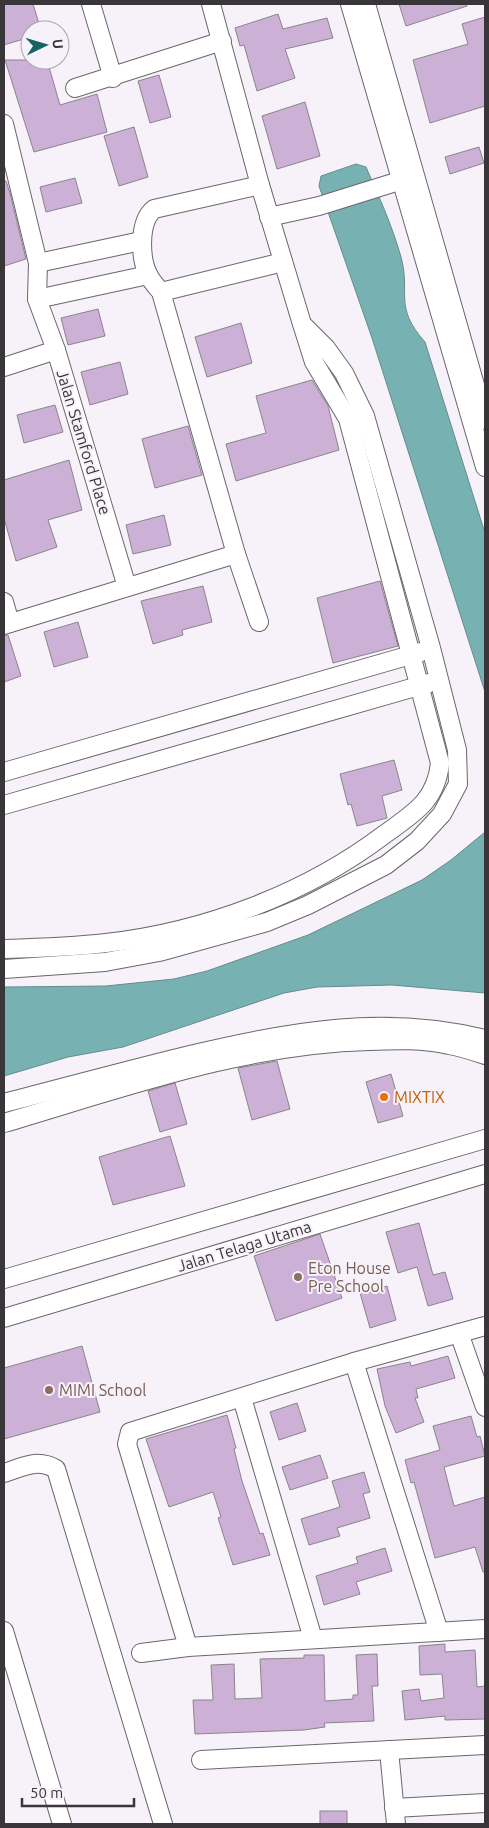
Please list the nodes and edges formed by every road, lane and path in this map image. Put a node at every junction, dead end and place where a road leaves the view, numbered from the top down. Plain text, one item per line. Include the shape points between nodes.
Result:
1 (91, 4) edge
2 (211, 4) edge
3 (350, 4) edge
4 (366, 4) edge
5 (222, 41) junction
6 (113, 78) junction
7 (75, 88) dead end
8 (4, 124) edge
9 (401, 181) junction
10 (260, 185) junction
11 (269, 217) junction
12 (141, 241) junction
13 (282, 262) junction
14 (38, 263) junction
15 (148, 275) junction
16 (161, 292) junction
17 (37, 299) junction
18 (302, 324) junction
19 (56, 350) junction
20 (4, 367) edge
21 (485, 420) edge
22 (485, 467) edge
23 (236, 554) junction
24 (127, 587) junction
25 (4, 602) edge
26 (259, 622) dead end
27 (7, 624) edge
28 (431, 648) junction
29 (410, 655) junction
30 (439, 681) junction
31 (418, 686) junction
32 (4, 772) edge
33 (4, 804) edge
34 (4, 949) edge
35 (4, 969) edge
36 (485, 1038) edge
37 (485, 1055) edge
38 (4, 1103) edge
39 (4, 1123) edge
40 (485, 1139) edge
41 (485, 1174) edge
42 (4, 1279) edge
43 (4, 1318) edge
44 (485, 1326) edge
45 (459, 1333) junction
46 (354, 1362) junction
47 (242, 1398) junction
48 (485, 1407) edge
49 (4, 1473) edge
50 (485, 1629) edge
51 (4, 1631) edge
52 (439, 1632) junction
53 (313, 1639) junction
54 (188, 1647) junction
55 (141, 1653) dead end
56 (485, 1745) edge
57 (390, 1750) junction
58 (201, 1760) dead end
59 (485, 1804) edge
60 (395, 1816) edge
61 (62, 1824) edge
62 (163, 1824) edge

1 - 6 street
2 - 5 street
3 - 9 street
4 - 9 street
5 - 6 street
5 - 10 street
6 - 7 street
8 - 14 street
9 - 11 street
9 - 21 street
9 - 22 street
10 - 11 street
10 - 12 street via 154,209 146,219
11 - 13 street
12 - 14 street
12 - 15 street
13 - 16 street
13 - 18 street
14 - 17 street
15 - 16 street
15 - 17 street
16 - 23 street
17 - 19 street
18 - 28 street via 326,348 344,373 365,416
18 - 29 street via 314,362 348,420
19 - 20 street, Jalan Stamford Place
19 - 24 street, Jalan Stamford Place
23 - 24 street
23 - 26 street
24 - 27 street
25 - 27 street
28 - 29 street
28 - 30 street
29 - 31 street
29 - 32 street
30 - 31 street
30 - 35 street via 457,750 458,784 442,814 416,842 386,865 308,905 211,939 106,962
31 - 33 street
31 - 34 street via 440,762 438,781 426,802 366,849 300,887 203,923 107,943
36 - 38 street via 449,1030 393,1026 337,1027 288,1033
37 - 39 street via 447,1044 392,1040 290,1048 160,1077
40 - 42 street
41 - 43 street, Jalan Telaga Utama
44 - 45 street
45 - 46 street
45 - 48 street
46 - 47 street
46 - 52 street
47 - 53 street
47 - 54 street via 134,1430 127,1437
49 - 62 street via 45,1462 56,1469
50 - 52 street
51 - 61 street
52 - 53 street
53 - 54 street
54 - 55 street
56 - 57 street
57 - 58 street
57 - 60 street
59 - 60 street

